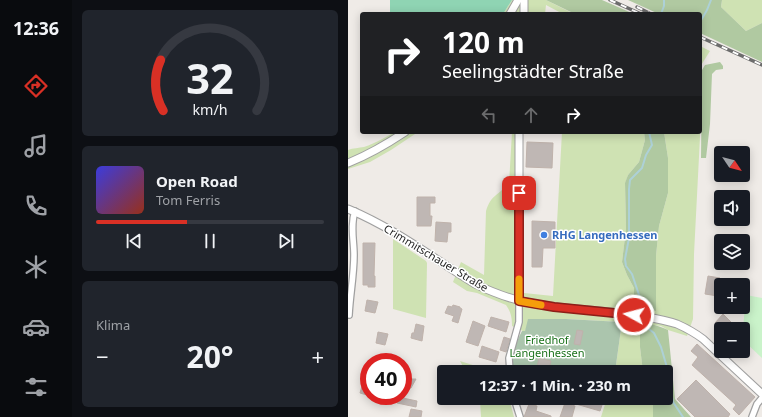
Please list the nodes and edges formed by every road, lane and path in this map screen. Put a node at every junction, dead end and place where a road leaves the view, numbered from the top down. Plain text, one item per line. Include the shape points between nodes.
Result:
1 (518, 0) edge
2 (524, 0) edge
3 (511, 12) edge
4 (524, 12) edge
5 (402, 134) edge
6 (519, 134) edge
7 (348, 163) edge
8 (351, 210) edge
9 (519, 301) junction
10 (349, 315) edge
11 (510, 365) edge
12 (762, 394) edge
13 (762, 398) edge
14 (516, 405) edge
15 (520, 417) edge
16 (752, 417) edge

1 - 3 street
2 - 4 street
5 - 7 street
6 - 9 street
8 - 9 street, Crimmitschauer Straße via 391,230 476,284
8 - 10 street via 354,255
9 - 11 street via 519,322
9 - 12 street, Crimmitschauer Straße via 649,317 677,324 703,339
13 - 16 street
14 - 15 street

